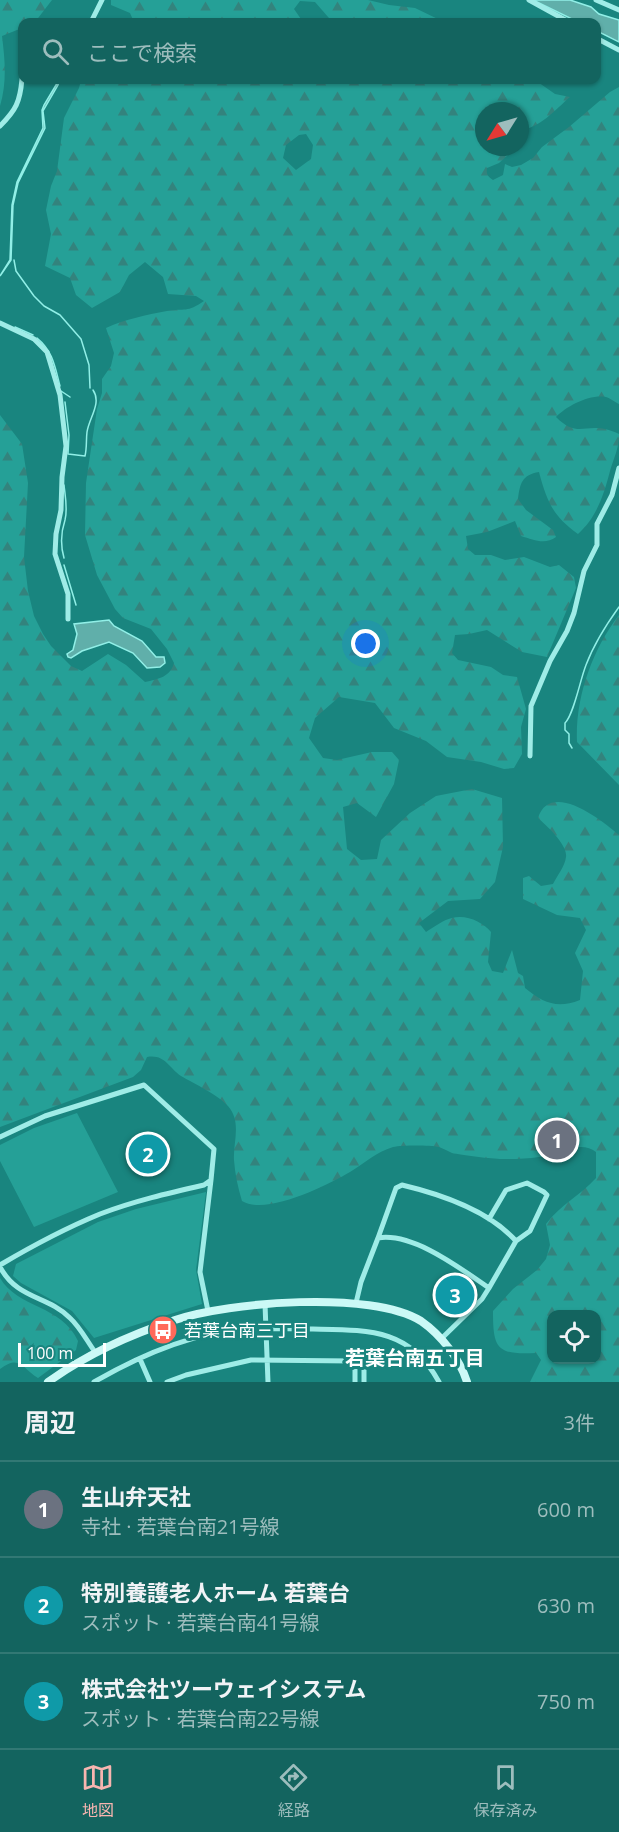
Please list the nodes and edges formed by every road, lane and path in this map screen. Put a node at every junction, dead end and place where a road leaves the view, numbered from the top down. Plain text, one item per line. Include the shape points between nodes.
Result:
1 (102, 0) edge
2 (529, 0) edge
3 (596, 0) edge
4 (619, 10) edge
5 (93, 18) edge
6 (562, 18) edge
7 (601, 40) edge
8 (619, 50) edge
9 (21, 84) edge
10 (0, 126) edge
11 (0, 323) edge
12 (619, 468) edge
13 (68, 619) dead end
14 (530, 756) dead end
15 (0, 1137) edge
16 (211, 1180) junction
17 (489, 1219) junction
18 (378, 1239) junction
19 (516, 1241) junction
20 (0, 1266) edge
21 (489, 1288) junction
22 (356, 1303) junction
23 (265, 1304) junction
24 (208, 1311) junction
25 (264, 1329) junction
26 (441, 1339) junction
27 (95, 1352) junction
28 (140, 1359) junction
29 (267, 1360) junction
30 (428, 1363) junction
31 (48, 1382) edge
32 (94, 1382) edge
33 (150, 1382) edge
34 (167, 1382) edge
35 (268, 1382) edge
36 (355, 1382) edge
37 (364, 1382) edge
38 (439, 1382) edge
39 (467, 1382) edge

1 - 5 street
2 - 6 street
3 - 4 street
7 - 8 street
9 - 10 street via 18,105
11 - 13 street via 34,339 47,352 60,395 66,446 55,554 68,594
12 - 14 street via 612,495 597,524 597,545 585,570 574,613 531,706
15 - 16 street via 45,1116 144,1085 214,1149
16 - 20 street via 100,1214
16 - 24 street via 200,1272
17 - 18 street via 439,1195 402,1185 396,1188
17 - 19 street
17 - 19 street via 506,1190 527,1183 544,1192 547,1195 530,1231
18 - 21 street via 405,1241 424,1248 456,1264
18 - 22 street
19 - 21 street
20 - 27 street via 17,1288 70,1317
21 - 26 street
22 - 23 street
22 - 26 street via 421,1321
23 - 24 street
23 - 25 street
24 - 27 street via 143,1331
25 - 28 street via 212,1335
25 - 29 street
25 - 30 street via 381,1333 401,1341
26 - 39 street via 460,1364
27 - 31 street
28 - 32 street
28 - 33 street
29 - 34 street via 230,1364
29 - 35 street
29 - 36 street via 352,1361
30 - 37 street via 364,1362
30 - 38 street

